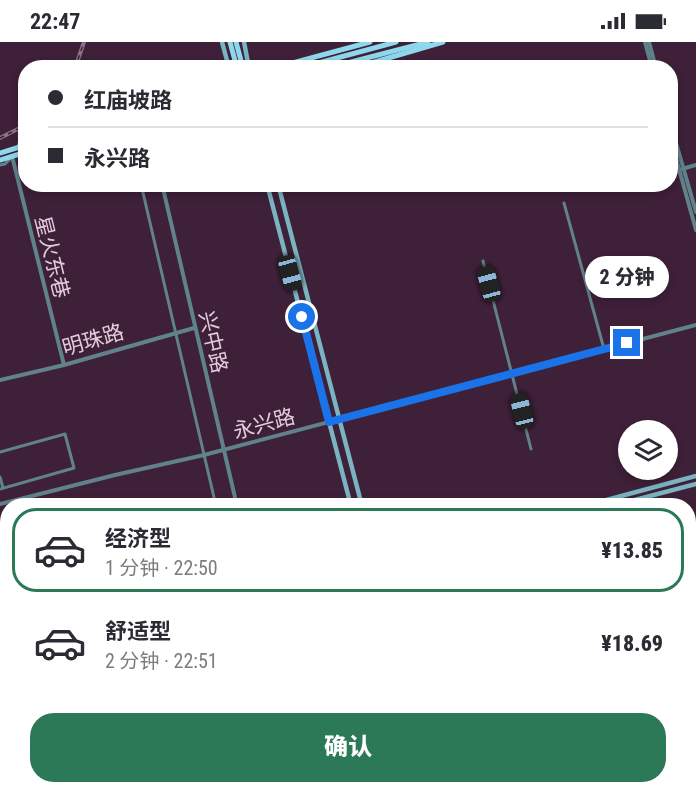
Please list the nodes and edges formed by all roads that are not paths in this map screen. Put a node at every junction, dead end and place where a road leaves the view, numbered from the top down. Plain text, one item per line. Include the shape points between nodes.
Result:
1 (222, 42) edge
2 (230, 42) edge
3 (236, 42) edge
4 (244, 42) edge
5 (370, 42) edge
6 (396, 42) edge
7 (428, 42) edge
8 (443, 42) edge
9 (645, 42) edge
10 (649, 42) edge
11 (417, 45) junction
12 (400, 54) junction
13 (227, 60) edge
14 (235, 60) edge
15 (241, 60) edge
16 (247, 60) edge
17 (304, 60) edge
18 (330, 60) edge
19 (359, 60) edge
20 (380, 60) edge
21 (651, 60) edge
22 (652, 60) edge
23 (0, 151) edge
24 (18, 152) edge
25 (11, 153) junction
26 (678, 156) edge
27 (0, 160) edge
28 (678, 160) edge
29 (0, 165) edge
30 (696, 165) edge
31 (681, 169) junction
32 (18, 181) edge
33 (21, 192) edge
34 (143, 192) edge
35 (164, 192) edge
36 (269, 192) edge
37 (280, 192) edge
38 (564, 203) dead end
39 (696, 212) edge
40 (696, 230) edge
41 (483, 261) dead end
42 (696, 325) edge
43 (194, 328) junction
44 (176, 332) junction
45 (604, 349) junction
46 (64, 364) junction
47 (512, 374) junction
48 (0, 380) edge
49 (339, 419) junction
50 (329, 422) junction
51 (531, 449) dead end
52 (223, 450) junction
53 (0, 452) edge
54 (204, 455) junction
55 (696, 476) edge
56 (0, 477) edge
57 (696, 484) edge
58 (2, 489) edge
59 (24, 498) edge
60 (214, 498) edge
61 (235, 498) edge
62 (349, 498) edge
63 (360, 498) edge
64 (614, 498) edge
65 (643, 498) edge

1 - 13 main road
2 - 14 main road
3 - 15 main road
4 - 16 main road
5 - 17 main road
6 - 18 main road
7 - 11 main road
8 - 12 main road
9 - 21 street
10 - 22 street
11 - 12 main road
11 - 19 main road
12 - 20 main road
23 - 25 main road
24 - 25 main road
25 - 27 main road
25 - 29 street via 5,164
25 - 32 street, 星火东巷
26 - 31 street
28 - 31 street
30 - 31 street
31 - 39 street
31 - 40 street
33 - 46 street, 星火东巷
34 - 44 street
35 - 43 street, 兴中路
36 - 50 main road
37 - 49 main road
38 - 45 street
41 - 47 street
42 - 45 street, 永兴路
43 - 44 street, 明珠路
43 - 52 street, 兴中路
44 - 46 street, 明珠路
44 - 54 street
45 - 47 street, 永兴路
46 - 48 street, 明珠路
47 - 49 street, 永兴路
47 - 51 street
49 - 50 street, 永兴路
49 - 63 main road
50 - 52 street, 永兴路
50 - 62 main road
52 - 54 street, 永兴路
52 - 61 street, 兴中路
53 - 58 street via 65,434 74,468
54 - 59 street, 永兴路
54 - 60 street
55 - 64 main road
56 - 58 street
57 - 65 main road

